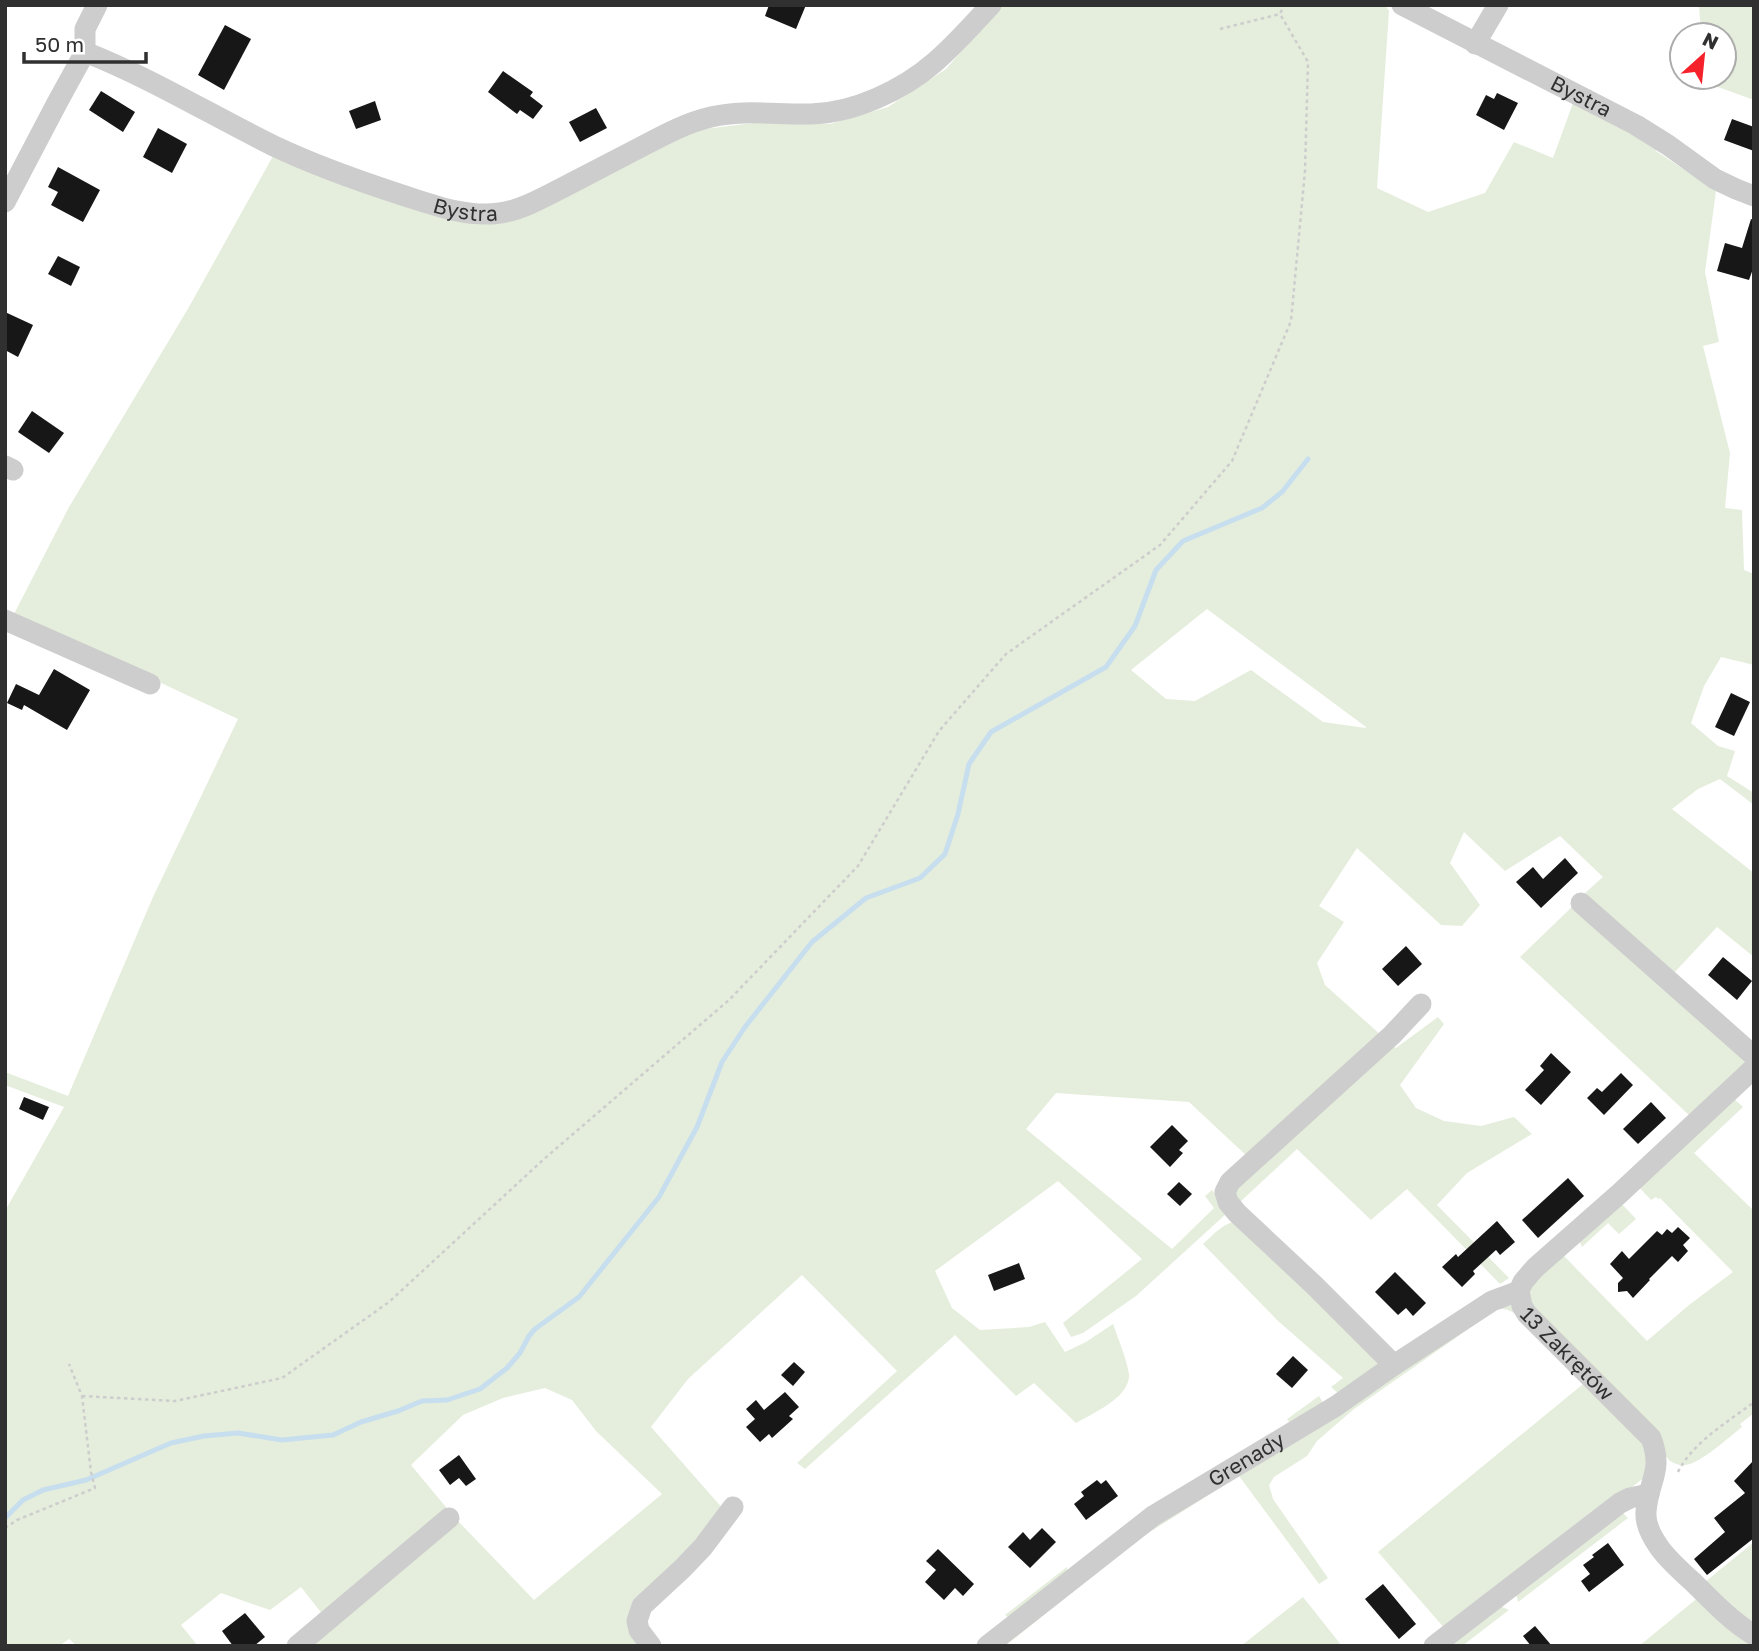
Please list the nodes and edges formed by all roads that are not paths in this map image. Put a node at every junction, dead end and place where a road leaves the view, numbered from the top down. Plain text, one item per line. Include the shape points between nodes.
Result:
1 (97, 5) edge
2 (991, 5) edge
3 (1402, 5) edge
4 (1498, 5) edge
5 (1475, 44) junction
6 (85, 52) junction
7 (1754, 195) edge
8 (5, 202) edge
9 (5, 620) edge
10 (150, 684) dead end
11 (1581, 903) dead end
12 (1420, 1004) dead end
13 (1754, 1056) edge
14 (1754, 1068) edge
15 (1518, 1292) junction
16 (1394, 1365) junction
17 (1649, 1494) junction
18 (733, 1507) dead end
19 (449, 1518) dead end
20 (1754, 1636) edge
21 (297, 1646) edge
22 (651, 1646) edge
23 (987, 1646) edge
24 (1434, 1646) edge

1 - 6 street via 85,29
2 - 6 street, Bystra via 936,62 865,103 812,114 722,114 692,121 551,194 500,213 444,209 342,175
3 - 5 street, Bystra
4 - 5 street
5 - 7 street, Bystra via 1636,125 1715,179
6 - 8 street
9 - 10 street
11 - 13 street
12 - 16 street via 1230,1182 1226,1192 1237,1213
14 - 15 street, 13 Zakrętów via 1535,1268
15 - 16 street, Grenady via 1492,1301
15 - 17 street, 13 Zakrętów via 1527,1314 1651,1438 1657,1463
16 - 23 street, Grenady via 1325,1413 1153,1516
17 - 20 street, 13 Zakrętów via 1646,1515 1658,1546
17 - 24 street via 1620,1503
18 - 22 street via 697,1554 642,1606 639,1630
19 - 21 street

